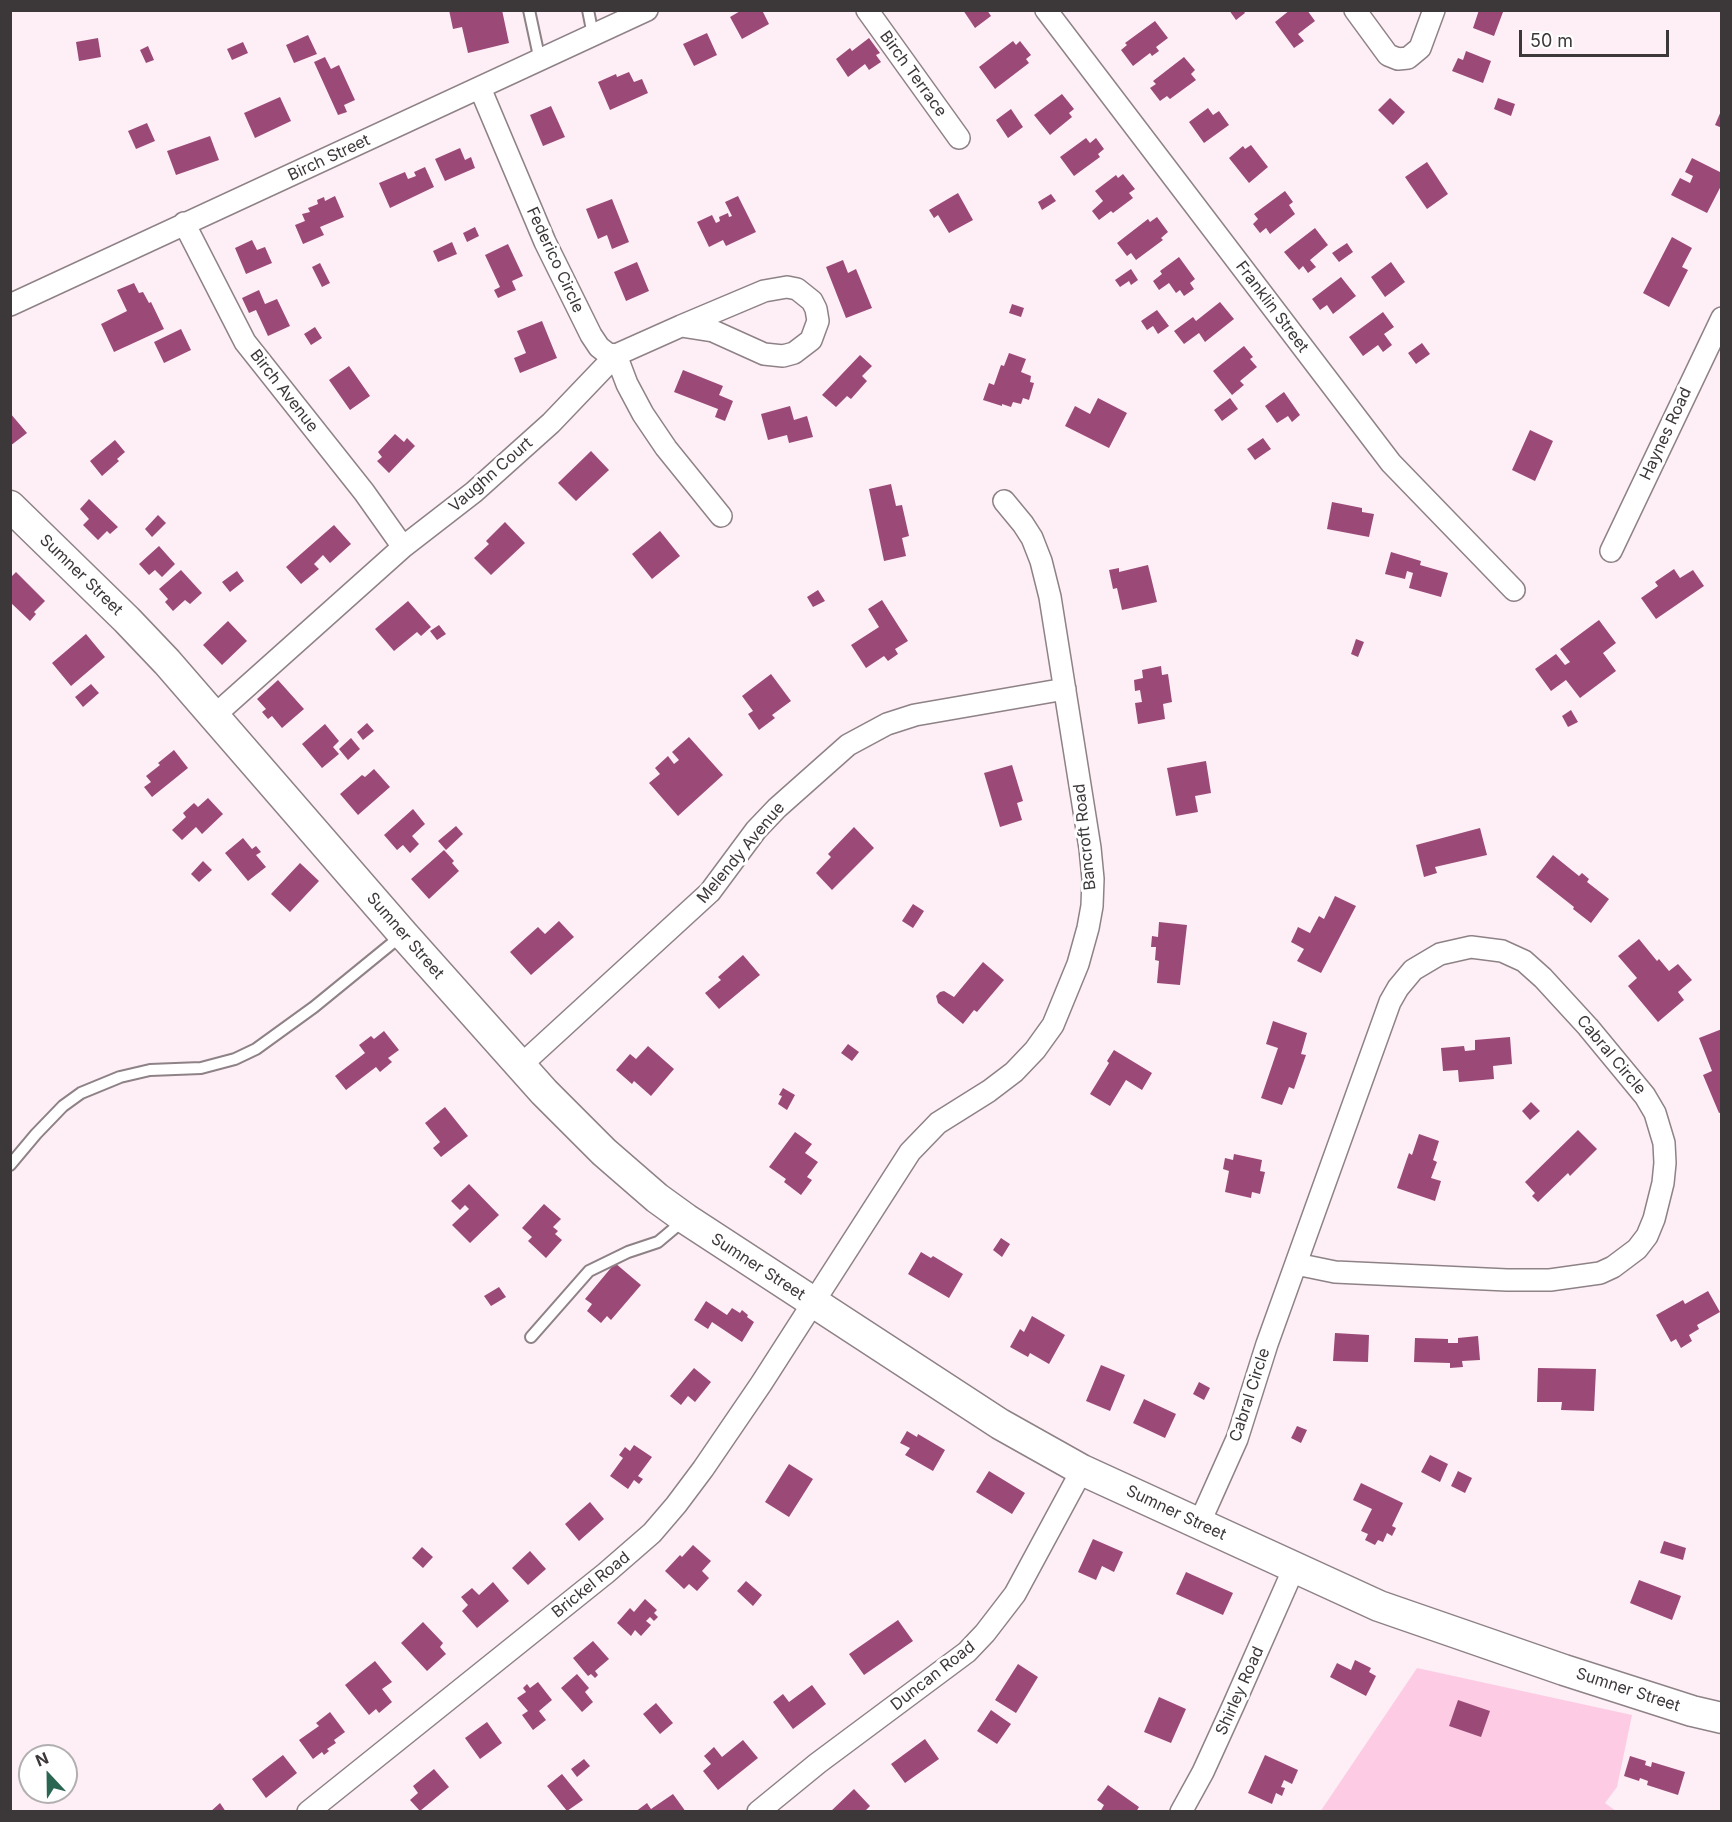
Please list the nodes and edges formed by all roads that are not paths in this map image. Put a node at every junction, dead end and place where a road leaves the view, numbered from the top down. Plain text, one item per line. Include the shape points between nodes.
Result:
1 (529, 10) edge
2 (588, 10) edge
3 (647, 10) edge
4 (867, 10) edge
5 (1047, 10) edge
6 (1355, 10) edge
7 (1434, 10) edge
8 (593, 35) junction
9 (540, 61) junction
10 (480, 88) junction
11 (959, 138) dead end
12 (184, 224) junction
13 (10, 305) edge
14 (1722, 318) edge
15 (681, 326) junction
16 (616, 355) junction
17 (1004, 501) dead end
18 (10, 506) edge
19 (721, 516) dead end
20 (403, 547) junction
21 (1611, 551) dead end
22 (1514, 590) dead end
23 (1065, 689) junction
24 (215, 715) junction
25 (403, 934) junction
26 (520, 1066) junction
27 (10, 1165) edge
28 (686, 1219) junction
29 (1296, 1264) junction
30 (814, 1303) junction
31 (531, 1337) dead end
32 (1082, 1470) junction
33 (1199, 1524) junction
34 (1294, 1568) junction
35 (1722, 1718) edge
36 (308, 1812) edge
37 (758, 1812) edge
38 (1181, 1812) edge

1 - 9 lane
2 - 8 lane
3 - 8 street, Birch Street
4 - 11 street, Birch Terrace
5 - 22 street, Franklin Street via 1391,463
6 - 7 street via 1388,55 1398,59 1420,48
8 - 9 street, Birch Street
9 - 10 street, Birch Street
10 - 12 street, Birch Street
10 - 16 street, Federico Circle via 545,242 591,335 599,347
12 - 13 street, Birch Street
12 - 20 street, Birch Avenue via 245,342
14 - 21 street, Haynes Road
15 - 15 street via 698,327 753,351 783,356 811,340 818,321 812,301 797,289 787,287 764,291
15 - 16 street
16 - 19 street via 643,414
16 - 20 street, Vaughn Court via 551,423 474,492
17 - 23 street, Bancroft Road via 1023,524 1041,561
18 - 24 main road, Sumner Street via 127,620
20 - 24 street, Vaughn Court
23 - 26 street, Melendy Avenue via 915,714 848,745 756,830 710,892
23 - 30 street, Bancroft Road via 1093,879 1088,928 1066,996 1053,1025 1025,1062 1002,1082 938,1123 910,1152
24 - 25 main road, Sumner Street
25 - 26 main road, Sumner Street
25 - 27 lane via 256,1049 201,1068 150,1070 120,1077 81,1093 63,1106
26 - 28 main road, Sumner Street via 604,1152
28 - 30 main road, Sumner Street
28 - 31 lane via 658,1242 590,1271
29 - 29 street, Cabral Circle via 1390,1002 1413,970 1440,954 1479,947 1502,951 1524,961 1588,1027 1655,1113 1665,1163 1654,1219 1637,1249 1600,1273 1529,1280 1335,1272
29 - 33 street, Cabral Circle via 1237,1439
30 - 32 main road, Sumner Street via 1000,1424
30 - 36 street, Brickel Road via 713,1455 652,1533
32 - 33 main road, Sumner Street
32 - 37 street, Duncan Road via 1015,1594 973,1646
33 - 34 main road, Sumner Street
34 - 35 main road, Sumner Street via 1390,1609 1564,1670
34 - 38 street, Shirley Road via 1230,1714

